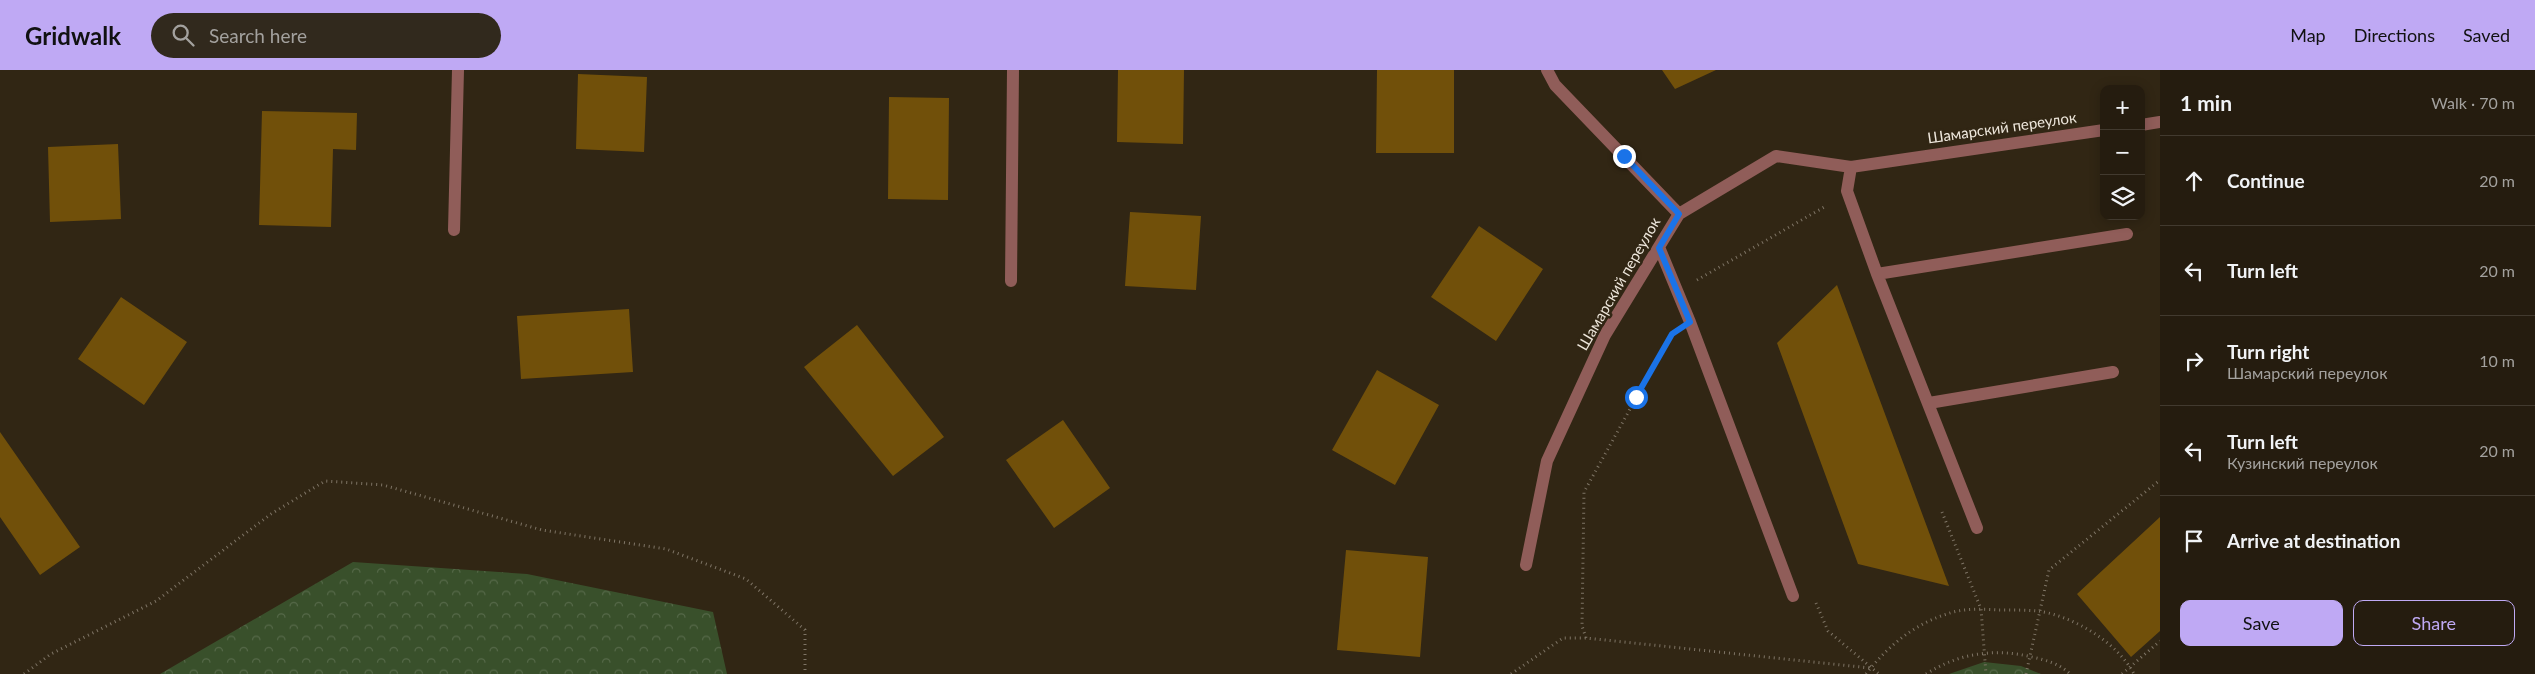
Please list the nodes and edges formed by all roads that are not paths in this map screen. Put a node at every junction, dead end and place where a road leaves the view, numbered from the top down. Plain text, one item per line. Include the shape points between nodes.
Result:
1 (458, 70) edge
2 (1013, 70) edge
3 (1547, 70) edge
4 (2160, 122) edge
5 (2145, 124) edge
6 (2100, 131) edge
7 (1851, 167) junction
8 (1679, 214) junction
9 (454, 230) dead end
10 (2128, 234) dead end
11 (1659, 248) junction
12 (1877, 274) junction
13 (1011, 281) dead end
14 (2113, 372) dead end
15 (1929, 403) junction
16 (1977, 528) dead end
17 (1526, 565) dead end
18 (1793, 596) dead end

1 - 9 street
2 - 13 street
3 - 8 street via 1555,85
4 - 5 street
6 - 7 street, Шамарский переулок
7 - 8 street, Шамарский переулок via 1776,156
7 - 12 street via 1848,191
8 - 11 street, Шамарский переулок
10 - 12 street
11 - 17 street, Шамарский переулок via 1604,335 1547,461
11 - 18 street
12 - 15 street
14 - 15 street
15 - 16 street

